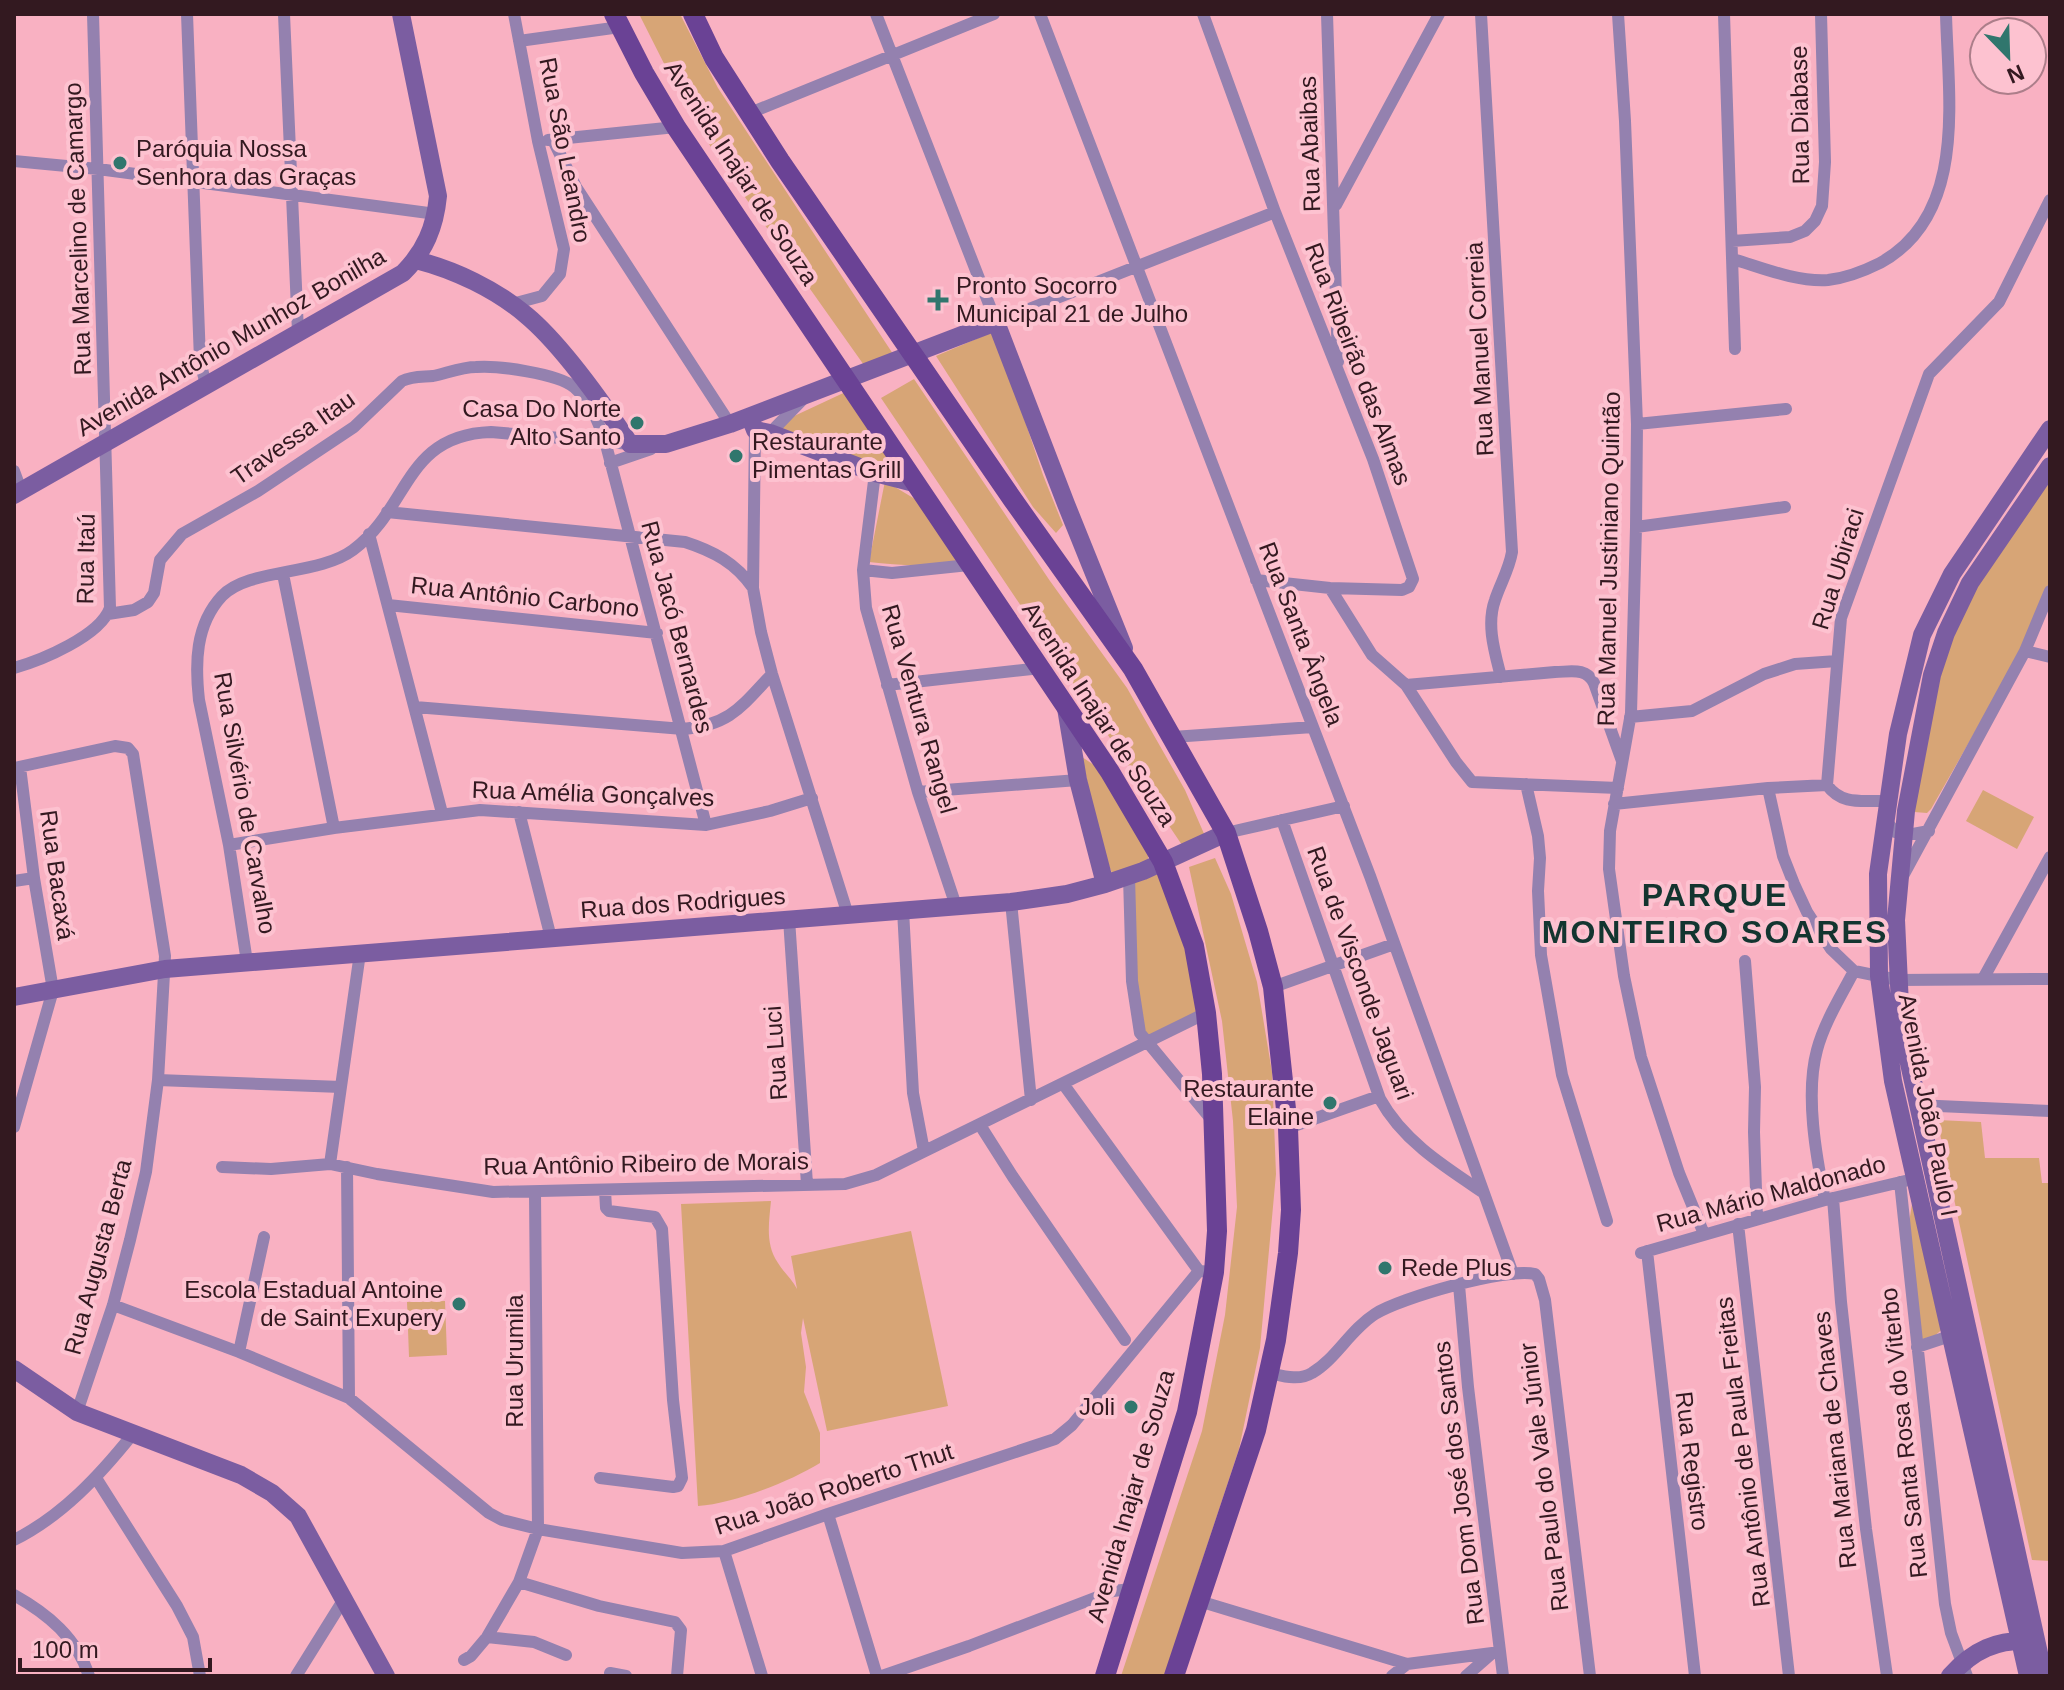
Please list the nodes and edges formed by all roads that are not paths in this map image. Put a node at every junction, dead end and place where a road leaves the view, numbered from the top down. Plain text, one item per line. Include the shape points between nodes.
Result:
1 (93, 14) edge
2 (187, 14) edge
3 (284, 14) edge
4 (401, 14) edge
5 (514, 14) edge
6 (693, 14) edge
7 (876, 14) edge
8 (994, 14) edge
9 (1040, 14) edge
10 (1203, 14) edge
11 (1327, 14) edge
12 (1439, 14) edge
13 (1481, 14) edge
14 (1618, 14) edge
15 (1724, 14) edge
16 (1821, 14) edge
17 (1946, 14) edge
18 (617, 20) edge
19 (519, 41) junction
20 (892, 56) junction
21 (750, 113) junction
22 (676, 127) junction
23 (553, 140) junction
24 (538, 141) junction
25 (14, 161) edge
26 (98, 169) junction
27 (193, 182) junction
28 (292, 195) junction
29 (2050, 200) edge
30 (1335, 207) junction
31 (1275, 212) junction
32 (436, 214) junction
33 (1732, 241) junction
34 (1733, 259) junction
35 (416, 260) junction
36 (1136, 267) junction
37 (512, 304) junction
38 (996, 322) junction
39 (298, 332) junction
40 (1735, 349) dead end
41 (914, 355) junction
42 (1339, 369) junction
43 (847, 380) junction
44 (206, 386) junction
45 (1786, 409) dead end
46 (730, 424) junction
47 (1637, 424) junction
48 (758, 427) junction
49 (2050, 429) edge
50 (605, 441) junction
51 (107, 442) junction
52 (630, 444) junction
53 (666, 444) junction
54 (2050, 460) edge
55 (610, 463) junction
56 (2026, 464) junction
57 (2050, 466) edge
58 (14, 471) edge
59 (875, 473) junction
60 (914, 483) junction
61 (18, 492) edge
62 (1785, 507) dead end
63 (387, 512) junction
64 (1636, 527) junction
65 (369, 534) junction
66 (630, 536) junction
67 (969, 565) junction
68 (863, 570) junction
69 (283, 574) junction
70 (1256, 580) junction
71 (753, 588) junction
72 (1330, 588) junction
73 (2050, 591) edge
74 (388, 605) junction
75 (108, 614) junction
76 (657, 633) junction
77 (2025, 651) junction
78 (2050, 657) edge
79 (1837, 661) junction
80 (14, 668) edge
81 (1041, 668) junction
82 (1133, 669) junction
83 (772, 674) junction
84 (1501, 677) junction
85 (887, 685) junction
86 (1406, 685) junction
87 (1065, 703) junction
88 (415, 707) junction
89 (1630, 717) junction
90 (1313, 727) junction
91 (683, 729) junction
92 (1173, 737) junction
93 (1623, 764) junction
94 (17, 767) edge
95 (1078, 780) junction
96 (1526, 784) junction
97 (1827, 785) junction
98 (1618, 788) junction
99 (1768, 788) junction
100 (918, 792) junction
101 (812, 798) junction
102 (1614, 804) junction
103 (1344, 806) junction
104 (1886, 810) junction
105 (519, 812) junction
106 (442, 813) junction
107 (1282, 820) junction
108 (706, 825) junction
109 (334, 828) junction
110 (1929, 831) junction
111 (1226, 833) junction
112 (1904, 834) junction
113 (229, 845) junction
114 (2050, 857) edge
115 (1163, 862) junction
116 (1129, 877) junction
117 (34, 878) junction
118 (14, 881) edge
119 (1900, 882) junction
120 (1105, 884) junction
121 (1011, 902) junction
122 (956, 906) junction
123 (903, 910) junction
124 (848, 915) junction
125 (789, 919) junction
126 (551, 938) junction
127 (1394, 944) junction
128 (360, 953) junction
129 (1745, 961) dead end
130 (247, 962) junction
131 (1333, 966) junction
132 (165, 969) junction
133 (1854, 971) junction
134 (1889, 978) junction
135 (1983, 979) junction
136 (2050, 979) edge
137 (1273, 987) junction
138 (53, 990) junction
139 (14, 997) edge
140 (1206, 1013) junction
141 (1147, 1043) junction
142 (158, 1080) junction
143 (1064, 1085) junction
144 (341, 1087) junction
145 (1379, 1096) junction
146 (1031, 1100) junction
147 (1916, 1105) junction
148 (2050, 1111) edge
149 (980, 1125) junction
150 (1215, 1125) junction
151 (14, 1127) edge
152 (1288, 1128) junction
153 (924, 1151) junction
154 (330, 1164) junction
155 (222, 1167) dead end
156 (347, 1167) junction
157 (1908, 1180) junction
158 (807, 1184) junction
159 (605, 1190) junction
160 (535, 1192) junction
161 (1484, 1193) junction
162 (1829, 1199) junction
163 (1757, 1219) junction
164 (1607, 1221) dead end
165 (1738, 1224) junction
166 (1945, 1227) junction
167 (1704, 1234) junction
168 (264, 1237) dead end
169 (1643, 1252) joint
170 (1207, 1271) junction
171 (1513, 1274) junction
172 (1459, 1285) junction
173 (113, 1305) junction
174 (1950, 1336) junction
175 (1125, 1340) dead end
176 (1917, 1347) junction
177 (239, 1352) junction
178 (14, 1369) edge
179 (1269, 1373) junction
180 (349, 1398) junction
181 (77, 1412) junction
182 (132, 1435) junction
183 (96, 1478) junction
184 (600, 1478) dead end
185 (828, 1514) junction
186 (538, 1529) junction
187 (14, 1540) edge
188 (724, 1551) junction
189 (519, 1582) junction
190 (1131, 1589) junction
191 (14, 1595) edge
192 (344, 1599) junction
193 (1199, 1601) junction
194 (487, 1637) junction
195 (2035, 1641) edge
196 (1495, 1653) junction
197 (566, 1655) dead end
198 (464, 1660) dead end
199 (1407, 1664) junction
200 (1960, 1671) edge
201 (610, 1673) dead end
202 (89, 1676) edge
203 (200, 1676) edge
204 (296, 1676) edge
205 (386, 1676) edge
206 (626, 1676) edge
207 (677, 1676) edge
208 (762, 1676) edge
209 (879, 1676) edge
210 (1105, 1676) edge
211 (1174, 1676) edge
212 (1392, 1676) edge
213 (1466, 1676) edge
214 (1503, 1676) edge
215 (1590, 1676) edge
216 (1695, 1676) edge
217 (1789, 1676) edge
218 (1887, 1676) edge
219 (2028, 1676) edge
220 (2044, 1676) edge

1 - 26 street, Rua Marcelino de Camargo
2 - 27 street
3 - 28 street
4 - 32 street, Avenida Antônio Munhoz Bonilha via 436,180
5 - 19 street, Rua São Leandro
6 - 21 main road, Avenida Inajar de Souza
7 - 20 street
8 - 20 street
9 - 36 street, Rua Santa Ângela
10 - 31 street, Rua Ribeirão das Almas
11 - 30 street, Rua Abaibas
12 - 30 street
13 - 84 street, Rua Manuel Correia via 1512,552 1491,614
14 - 47 street, Rua Manuel Justiniano Quintão
15 - 33 street
16 - 33 street, Rua Diabase via 1822,206 1805,231 1790,237
17 - 34 street via 1946,162 1941,187 1913,237 1864,271 1827,280
18 - 19 street
18 - 22 main road, Avenida Inajar de Souza
19 - 24 street, Rua São Leandro
20 - 21 street
20 - 38 street
21 - 41 main road, Avenida Inajar de Souza
22 - 23 street
22 - 43 main road, Avenida Inajar de Souza
23 - 24 street
23 - 46 street via 576,187
24 - 37 street, Rua São Leandro via 564,249 560,274 542,296
25 - 26 street
26 - 27 street
26 - 51 street, Rua Marcelino de Camargo
27 - 28 street
27 - 44 street via 200,360
28 - 32 street
28 - 39 street
29 - 79 street, Rua Ubiraci via 1999,302 1929,374 1848,595
30 - 42 street, Rua Abaibas
31 - 36 street
31 - 42 street, Rua Ribeirão das Almas
32 - 35 street, Avenida Antônio Munhoz Bonilha
33 - 34 street
34 - 40 street
35 - 37 street via 461,276
35 - 39 street, Avenida Antônio Munhoz Bonilha via 403,273
36 - 38 street
36 - 70 street, Rua Santa Ângela
37 - 52 street via 553,344
38 - 41 street, Rua Silvério de Carvalho
38 - 82 street
39 - 44 street, Avenida Antônio Munhoz Bonilha
41 - 43 street, Rua Silvério de Carvalho
41 - 82 main road, Avenida Inajar de Souza
42 - 72 street, Rua Ribeirão das Almas via 1413,579 1402,590
43 - 48 street, Rua Silvério de Carvalho via 808,394
43 - 60 main road, Avenida Inajar de Souza
44 - 51 street, Avenida Antônio Munhoz Bonilha
45 - 47 street
46 - 48 street, Rua Silvério de Carvalho
46 - 53 street, Rua Silvério de Carvalho
47 - 64 street, Rua Manuel Justiniano Quintão
48 - 59 street
48 - 71 street
49 - 56 street, Avenida João Paulo I
50 - 52 street, Rua Silvério de Carvalho
50 - 55 street, Rua Jacó Bernardes
50 - 63 street, Rua Silvério de Carvalho via 491,432 450,439 428,453
50 - 75 street, Travessa Itau via 596,416 567,382 476,367 410,377 354,427 182,534 160,560 148,602
51 - 61 street, Avenida Antônio Munhoz Bonilha
51 - 75 street, Rua Itaú
52 - 53 street, Rua Silvério de Carvalho
53 - 55 street
54 - 56 street
55 - 66 street, Rua Jacó Bernardes
56 - 104 street, Avenida João Paulo I via 1952,574 1922,635
57 - 112 street, Avenida João Paulo I via 1970,583 1946,633 1924,709
58 - 61 street
59 - 60 street
59 - 68 street, Rua Ventura Rangel
60 - 67 main road, Avenida Inajar de Souza
62 - 64 street
63 - 65 street, Rua Silvério de Carvalho
63 - 66 street
64 - 89 street, Rua Manuel Justiniano Quintão
65 - 69 street, Rua Silvério de Carvalho via 333,560
65 - 74 street
66 - 71 street via 706,549 728,561
66 - 76 street, Rua Jacó Bernardes
67 - 68 street via 892,573
67 - 81 main road, Avenida Inajar de Souza
68 - 85 street, Rua Ventura Rangel via 866,608
69 - 109 street
69 - 113 street, Rua Silvério de Carvalho via 225,593 212,608 197,652 199,700
70 - 72 street, Rua Ribeirão das Almas
70 - 90 street, Rua Santa Ângela
71 - 83 street
72 - 86 street via 1372,655
73 - 77 street
74 - 76 street, Rua Antônio Carbono
74 - 88 street
75 - 80 street, Rua Itaú via 50,656
76 - 91 street, Rua Jacó Bernardes
77 - 78 street
77 - 110 street
79 - 89 street via 1795,664 1764,674 1692,711
79 - 97 street, Rua Ubiraci
81 - 85 street
81 - 87 main road, Avenida Inajar de Souza
82 - 92 main road, Avenida Inajar de Souza
83 - 91 street via 725,720
83 - 101 street
84 - 86 street
84 - 93 street via 1587,674
85 - 100 street, Rua Ventura Rangel
86 - 96 street via 1472,782
87 - 95 street
87 - 115 main road, Avenida Inajar de Souza
88 - 91 street
88 - 106 street
89 - 93 street, Rua Manuel Justiniano Quintão
90 - 92 street
90 - 103 street, Rua Santa Ângela
91 - 108 street, Rua Jacó Bernardes
92 - 111 main road, Avenida Inajar de Souza
93 - 98 street, Rua Manuel Justiniano Quintão
94 - 117 street, Rua Bacaxá
94 - 132 street, Rua Augusta Berta via 115,746 133,754
95 - 100 street
95 - 120 street
96 - 98 street
96 - 164 street via 1540,858 1541,955 1562,1075
97 - 99 street
97 - 104 street via 1843,800
98 - 102 street, Rua Manuel Justiniano Quintão
99 - 102 street
99 - 133 street via 1794,884 1831,949
100 - 122 street, Rua Ventura Rangel
101 - 108 street, Rua Amélia Gonçalves
101 - 124 street
102 - 167 street, Rua Manuel Justiniano Quintão via 1609,869 1641,1057
103 - 107 street, Rua dos Rodrigues
103 - 127 street, Rua Santa Ângela
104 - 112 street via 1895,832
104 - 134 street, Avenida João Paulo I via 1878,874
105 - 106 street, Rua Amélia Gonçalves
105 - 108 street, Rua Amélia Gonçalves
105 - 126 street
106 - 109 street, Rua Amélia Gonçalves
107 - 111 street, Rua dos Rodrigues
107 - 131 street, Rua de Visconde Jaguari
109 - 113 street, Rua Amélia Gonçalves
110 - 112 street
110 - 119 street
111 - 115 street, Rua dos Rodrigues
111 - 137 main road, Avenida Inajar de Souza
112 - 119 street, Avenida João Paulo I
113 - 130 street, Rua Silvério de Carvalho
114 - 135 street
115 - 116 street, Rua dos Rodrigues
115 - 140 main road, Avenida Inajar de Souza via 1194,946
116 - 120 street, Rua dos Rodrigues
116 - 141 street via 1132,981 1140,1033
117 - 118 street
117 - 138 street, Rua Bacaxá
119 - 134 street, Avenida João Paulo I
120 - 121 street, Rua dos Rodrigues
121 - 122 street, Rua dos Rodrigues
121 - 146 street
122 - 123 street, Rua dos Rodrigues
123 - 124 street, Rua dos Rodrigues
123 - 153 street via 913,1093
124 - 125 street, Rua dos Rodrigues
125 - 126 street, Rua dos Rodrigues
125 - 158 street, Rua Luci
126 - 128 street, Rua dos Rodrigues
127 - 131 street
127 - 161 street, Rua Santa Ângela
128 - 130 street, Rua dos Rodrigues
128 - 144 street
129 - 163 street via 1755,1087
130 - 132 street, Rua dos Rodrigues
131 - 137 street
131 - 145 street, Rua de Visconde Jaguari
132 - 138 street, Rua dos Rodrigues
132 - 142 street, Rua Augusta Berta
133 - 134 street
133 - 162 street, Rua Mariana de Chaves via 1816,1051 1812,1078 1816,1140
134 - 135 street
134 - 147 street, Avenida João Paulo I
134 - 157 street, Avenida João Paulo I via 1891,1068
135 - 136 street
137 - 152 main road, Avenida Inajar de Souza
138 - 139 street, Rua dos Rodrigues
138 - 151 street
140 - 141 street, Rua Antônio Ribeiro de Morais
140 - 150 main road, Avenida Inajar de Souza
141 - 143 street, Rua Antônio Ribeiro de Morais
141 - 150 street
142 - 144 street
142 - 173 street, Rua Augusta Berta via 146,1172
143 - 146 street, Rua Antônio Ribeiro de Morais
143 - 170 street
144 - 154 street
145 - 152 street
145 - 161 street, Rua de Visconde Jaguari via 1399,1128
146 - 149 street, Rua Antônio Ribeiro de Morais
147 - 148 street
147 - 166 street, Avenida João Paulo I
149 - 153 street, Rua Antônio Ribeiro de Morais
149 - 175 street
150 - 170 main road, Avenida Inajar de Souza via 1217,1231
152 - 179 main road, Avenida Inajar de Souza via 1288,1253
153 - 158 street, Rua Antônio Ribeiro de Morais via 858,1181
154 - 155 street, Rua Antônio Ribeiro de Morais
154 - 156 street, Rua Antônio Ribeiro de Morais
156 - 160 street, Rua Antônio Ribeiro de Morais via 493,1192
156 - 180 street
157 - 162 street, Rua Mário Maldonado
157 - 166 street via 1924,1182 1933,1213
157 - 174 street, Avenida João Paulo I
157 - 176 street, Rua Santa Rosa do Viterbo
158 - 159 street, Rua Antônio Ribeiro de Morais
159 - 160 street, Rua Antônio Ribeiro de Morais
159 - 184 street via 609,1211 655,1217 662,1229 682,1478 673,1487
160 - 186 street, Rua Urumila
161 - 171 street, Rua Santa Ângela
162 - 163 street, Rua Mário Maldonado
162 - 218 street, Rua Mariana de Chaves
163 - 165 street, Rua Mário Maldonado
165 - 167 street, Rua Mário Maldonado
165 - 217 street, Rua Antônio de Paula Freitas
166 - 195 street, Avenida João Paulo I
167 - 169 street, Rua Mário Maldonado
168 - 177 street
169 - 216 street, Rua Registro
170 - 185 street, Rua João Roberto Thut via 1061,1435
170 - 190 main road, Avenida Inajar de Souza via 1187,1412
171 - 172 street
171 - 215 street, Rua Paulo do Vale Júnior via 1535,1274 1545,1300
172 - 179 street via 1375,1314 1310,1374
172 - 196 street, Rua Dom José dos Santos
173 - 177 street, Rua João Roberto Thut
173 - 181 street, Rua Augusta Berta
174 - 176 street
174 - 195 street, Avenida João Paulo I
176 - 200 street, Rua Santa Rosa do Viterbo via 1945,1604
177 - 180 street, Rua João Roberto Thut
178 - 181 street
179 - 193 main road, Avenida Inajar de Souza via 1253,1440
180 - 186 street, Rua João Roberto Thut via 489,1513
181 - 182 street
182 - 183 street
182 - 192 street via 241,1475 272,1493 298,1516
183 - 187 street
183 - 203 street via 177,1606 193,1637
185 - 188 street, Rua João Roberto Thut
185 - 209 street
186 - 188 street, Rua João Roberto Thut via 682,1553
186 - 189 street
188 - 208 street
189 - 194 street
189 - 207 street via 675,1622
190 - 209 street
190 - 210 main road, Avenida Inajar de Souza
191 - 202 street via 54,1621 79,1652
192 - 204 street
192 - 205 street
193 - 199 street
193 - 211 main road, Avenida Inajar de Souza
194 - 197 street via 534,1642
194 - 198 street
195 - 200 street via 1987,1646
195 - 219 street, Avenida João Paulo I
195 - 220 street, Avenida João Paulo I
196 - 199 street
196 - 213 street
196 - 214 street, Rua Dom José dos Santos
199 - 212 street
201 - 206 street

